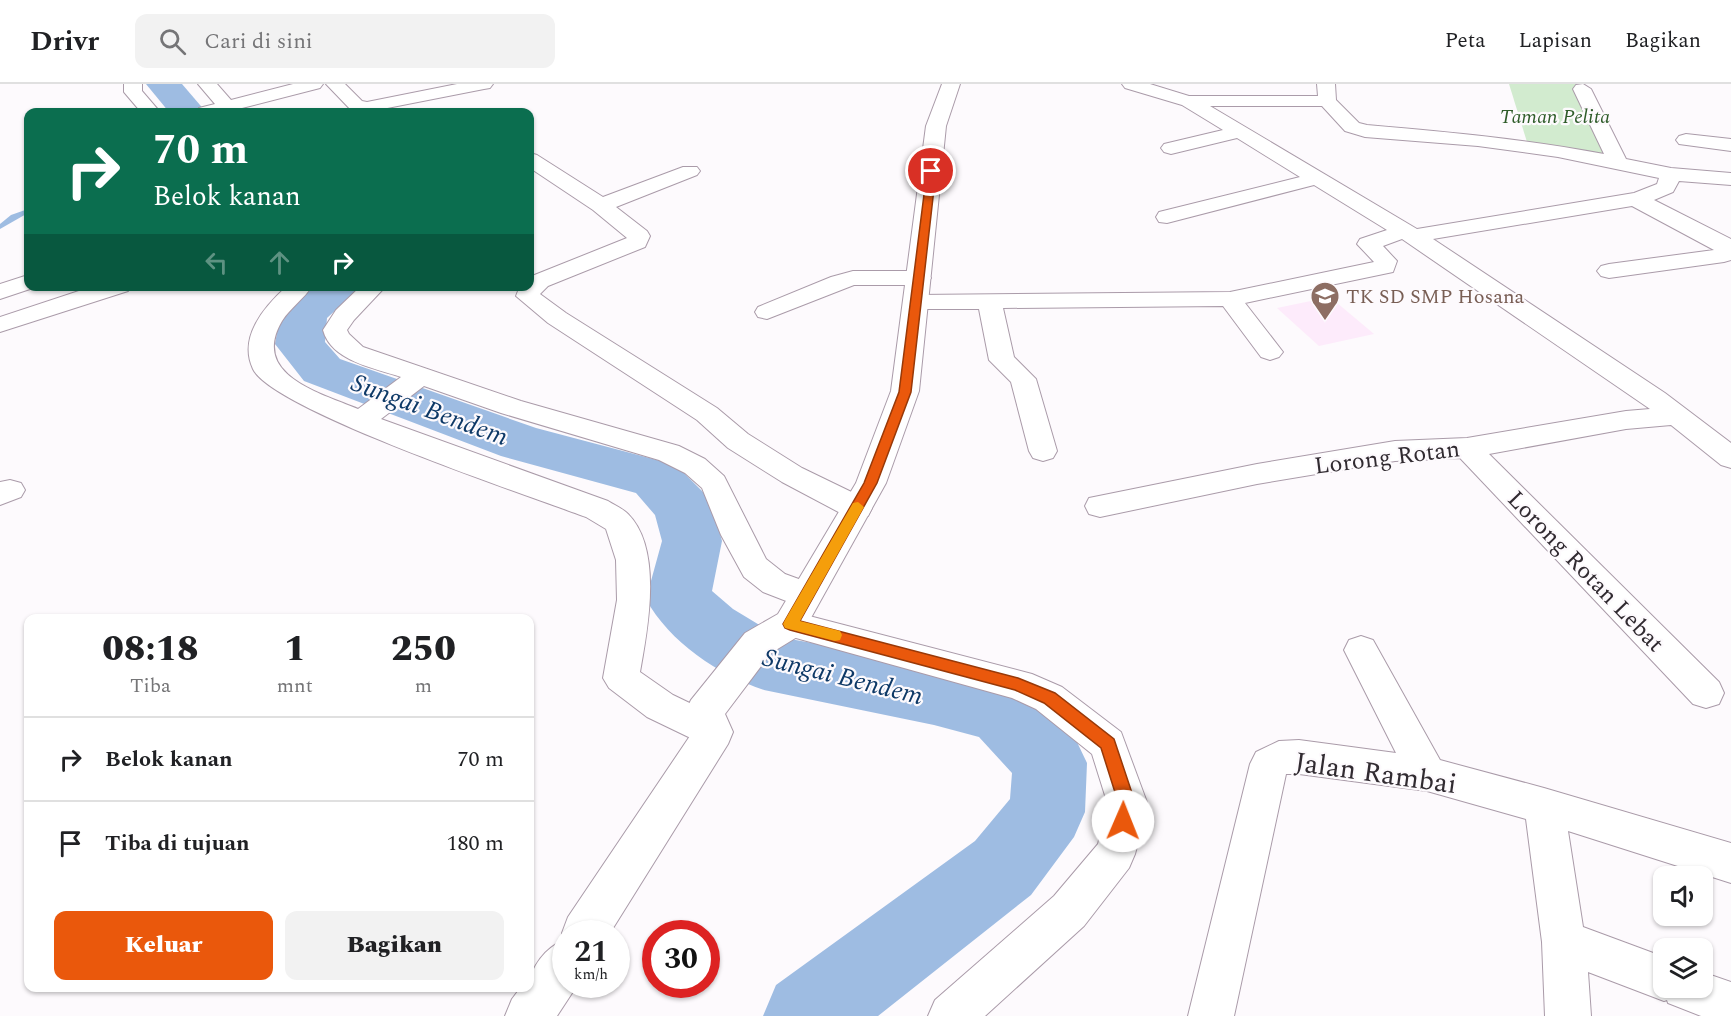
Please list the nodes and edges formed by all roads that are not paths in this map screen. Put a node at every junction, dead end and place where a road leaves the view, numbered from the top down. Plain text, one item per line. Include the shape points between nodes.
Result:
1 (133, 84) edge
2 (207, 84) edge
3 (315, 84) edge
4 (335, 84) edge
5 (484, 84) edge
6 (951, 84) edge
7 (1131, 84) edge
8 (1582, 89) dead end
9 (1327, 93) edge
10 (431, 95) junction
11 (1188, 101) junction
12 (449, 107) dead end
13 (147, 108) edge
14 (227, 108) edge
15 (236, 108) edge
16 (1240, 132) junction
17 (1686, 140) dead end
18 (1731, 145) edge
19 (1171, 148) dead end
20 (1617, 161) junction
21 (534, 164) edge
22 (690, 171) dead end
23 (1671, 174) junction
24 (1319, 178) junction
25 (1731, 179) edge
26 (1635, 199) junction
27 (601, 204) junction
28 (1167, 218) dead end
29 (1408, 233) junction
30 (1609, 271) dead end
31 (24, 283) edge
32 (534, 286) edge
33 (918, 290) junction
34 (105, 291) edge
35 (295, 291) edge
36 (370, 291) edge
37 (529, 291) edge
38 (0, 292) edge
39 (1230, 299) junction
40 (990, 302) junction
41 (767, 312) dead end
42 (0, 325) edge
43 (1270, 352) dead end
44 (417, 379) junction
45 (366, 416) junction
46 (1675, 416) junction
47 (1467, 448) junction
48 (1043, 451) dead end
49 (1731, 458) edge
50 (1100, 506) dead end
51 (857, 508) junction
52 (798, 610) junction
53 (1361, 650) dead end
54 (1706, 693) dead end
55 (709, 722) junction
56 (1427, 774) junction
57 (1544, 806) junction
58 (1731, 864) edge
59 (592, 920) edge
60 (1564, 942) junction
61 (1653, 975) edge
62 (552, 982) edge
63 (1713, 998) edge
64 (1731, 1005) edge
65 (529, 1016) edge
66 (951, 1016) edge
67 (1211, 1016) edge
68 (1568, 1016) edge

1 - 13 street via 133,92
2 - 14 street
3 - 15 street
4 - 10 street via 361,107
5 - 10 street
6 - 33 street via 936,126
7 - 11 street
8 - 20 street
9 - 11 street
9 - 20 street via 1352,127 1365,131 1478,140
10 - 12 street
11 - 16 street
16 - 19 street
16 - 24 street
17 - 18 street
20 - 23 street
21 - 27 street via 550,182
22 - 27 street
23 - 25 street
23 - 26 street via 1666,188
24 - 28 street
24 - 29 street
26 - 29 street
26 - 30 street via 1723,244 1726,252
27 - 32 street via 639,237 637,242
29 - 39 street via 1368,244 1386,261 1385,267
29 - 46 street
31 - 38 street
33 - 40 street
33 - 41 street via 853,278
33 - 51 street via 905,392 871,483
34 - 42 street
35 - 45 street via 267,322 261,350 266,370 272,379 290,390
36 - 44 street via 345,315 335,330 337,337 354,352
37 - 51 street via 528,297 707,414 738,441 792,475
39 - 40 street
39 - 43 street
40 - 48 street via 1002,360 1023,379
44 - 45 street
44 - 52 street via 669,453 695,466 714,483 755,568
45 - 55 street via 597,509 618,522 631,553 634,611 621,678 660,706
46 - 47 street, Lorong Rotan via 1626,420
46 - 49 street
47 - 50 street, Lorong Rotan via 1384,453
47 - 54 street, Lorong Rotan Lebat
51 - 52 street
52 - 55 street via 758,643
52 - 66 street via 1018,684 1049,698 1108,744 1128,805 1115,854 1069,911
53 - 56 street
55 - 59 street
56 - 57 street, Jalan Rambai
56 - 67 street, Jalan Rambai via 1299,757 1279,758 1269,764
57 - 58 street, Jalan Rambai
57 - 60 street
60 - 61 street
60 - 68 street
62 - 65 street
63 - 64 street

